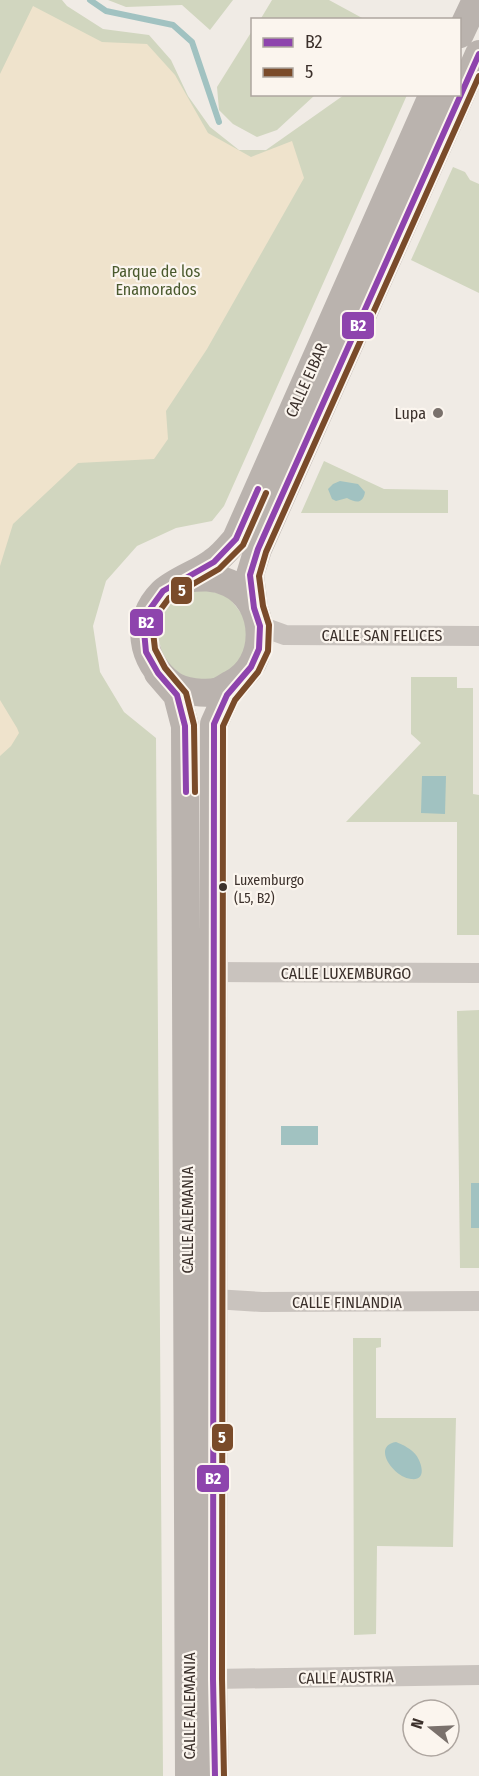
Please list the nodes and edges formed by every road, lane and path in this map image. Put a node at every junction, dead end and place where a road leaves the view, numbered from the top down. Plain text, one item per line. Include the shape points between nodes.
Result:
1 (476, 1) edge
2 (461, 30) edge
3 (479, 54) edge
4 (461, 94) edge
5 (432, 96) edge
6 (460, 96) edge
7 (185, 579) junction
8 (265, 629) junction
9 (479, 636) edge
10 (158, 673) junction
11 (239, 681) junction
12 (214, 972) junction
13 (479, 973) edge
14 (214, 1299) junction
15 (479, 1302) edge
16 (479, 1675) edge
17 (213, 1679) junction
18 (189, 1776) edge
19 (215, 1776) edge

1 - 2 main road
3 - 4 main road, CALLE EIBAR
5 - 7 main road, CALLE EIBAR via 236,539 214,562
6 - 8 main road, CALLE EIBAR via 258,549 250,575
7 - 8 main road via 208,576 231,584 247,597
7 - 10 main road via 163,591 150,609 144,631 146,652
8 - 9 street, CALLE SAN FELICES
8 - 11 main road via 251,667
10 - 11 main road via 186,691 217,692
10 - 18 main road, CALLE ALEMANIA via 177,695 185,726
11 - 12 main road, CALLE ALEMANIA via 227,695 214,724
12 - 13 street, CALLE LUXEMBURGO
12 - 14 main road, CALLE ALEMANIA
14 - 15 street, CALLE FINLANDIA
14 - 17 main road, CALLE ALEMANIA
16 - 17 street, CALLE AUSTRIA
17 - 19 main road, CALLE ALEMANIA

